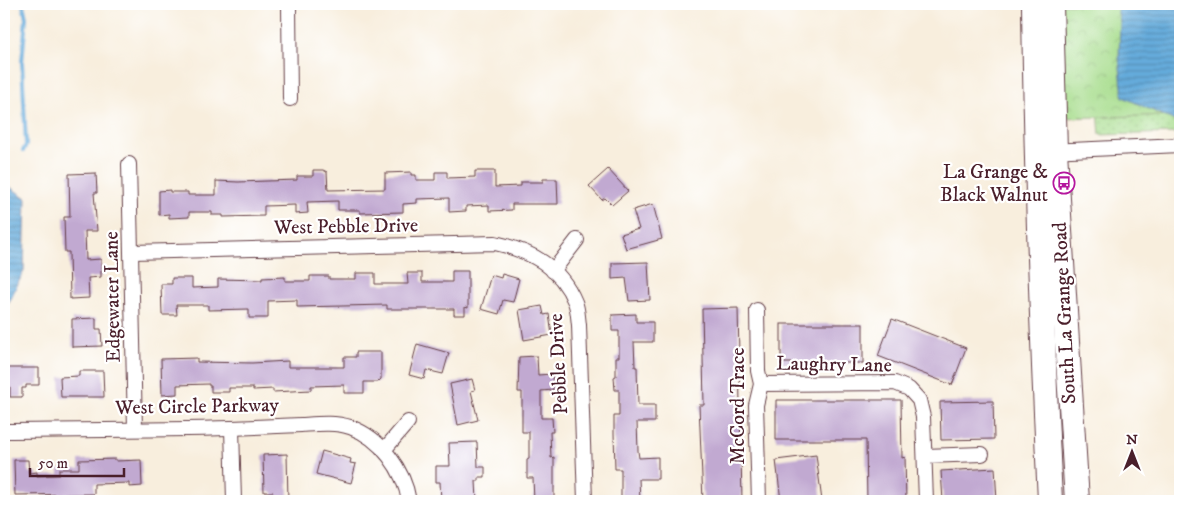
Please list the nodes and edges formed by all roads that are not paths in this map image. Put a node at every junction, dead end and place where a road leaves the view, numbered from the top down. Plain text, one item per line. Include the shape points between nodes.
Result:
1 (289, 4) edge
2 (1034, 4) edge
3 (1051, 4) edge
4 (290, 99) dead end
5 (1180, 145) edge
6 (1046, 151) junction
7 (129, 164) dead end
8 (578, 240) dead end
9 (132, 252) junction
10 (553, 270) junction
11 (757, 310) dead end
12 (761, 384) junction
13 (408, 422) dead end
14 (232, 428) junction
15 (135, 429) junction
16 (4, 431) edge
17 (384, 450) junction
18 (982, 454) dead end
19 (924, 456) junction
20 (234, 501) edge
21 (409, 501) edge
22 (585, 501) edge
23 (760, 501) edge
24 (926, 501) edge
25 (1050, 501) edge
26 (1077, 501) edge

1 - 4 street
2 - 6 highway, South La Grange Road
3 - 6 highway, South La Grange Road
5 - 6 street
6 - 25 highway, South La Grange Road via 1041,319
6 - 26 highway, South La Grange Road
7 - 9 street, Edgewater Lane
8 - 10 street
9 - 10 street, West Pebble Drive via 495,243 517,248
9 - 15 street, Edgewater Lane
10 - 22 street, Pebble Drive via 576,304 580,325
11 - 12 street, McCord Trace
12 - 19 street, Laughry Lane via 895,383 910,389 919,400
12 - 23 street, McCord Trace via 756,405
13 - 17 street
14 - 15 street, West Circle Parkway
14 - 17 street, West Circle Parkway via 332,424 350,427
14 - 20 street
15 - 16 street, West Circle Parkway
17 - 21 street, West Circle Parkway via 398,468
18 - 19 street
19 - 24 street, Laughry Lane

